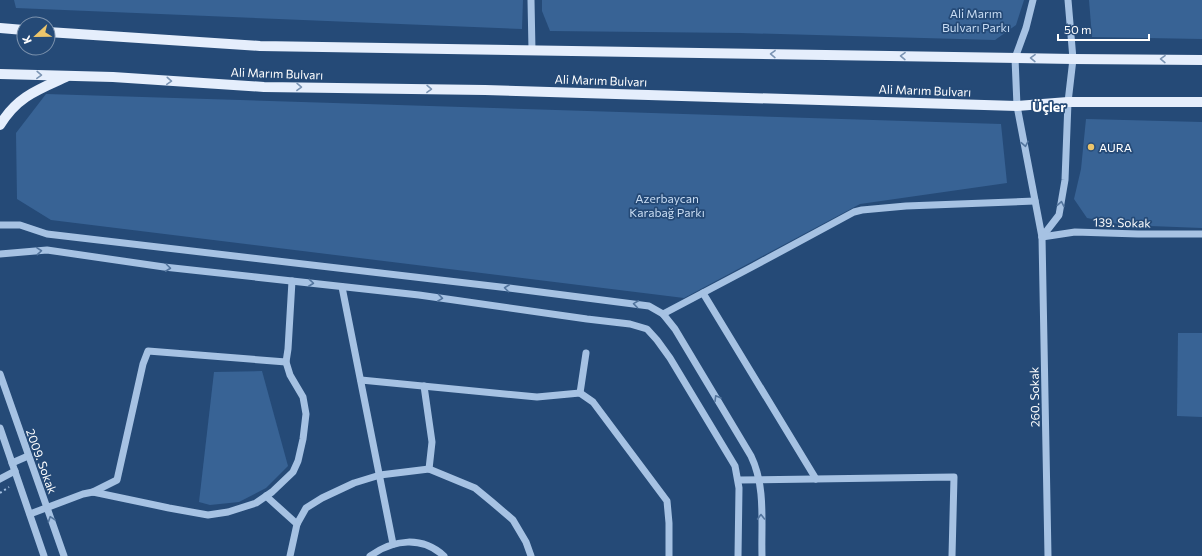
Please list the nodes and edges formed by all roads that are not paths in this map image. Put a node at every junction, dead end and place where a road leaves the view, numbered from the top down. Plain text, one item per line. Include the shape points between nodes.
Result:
1 (531, 0) edge
2 (1033, 0) edge
3 (1068, 0) edge
4 (0, 28) edge
5 (16, 29) edge
6 (56, 33) edge
7 (532, 50) junction
8 (1016, 58) junction
9 (1074, 59) junction
10 (1202, 60) edge
11 (0, 74) edge
12 (69, 76) junction
13 (1068, 102) junction
14 (1202, 102) edge
15 (1017, 106) junction
16 (0, 125) edge
17 (1035, 201) junction
18 (0, 225) edge
19 (1202, 234) edge
20 (1042, 237) junction
21 (0, 254) edge
22 (292, 281) junction
23 (342, 287) junction
24 (703, 293) junction
25 (663, 314) junction
26 (586, 353) dead end
27 (286, 362) junction
28 (0, 374) edge
29 (361, 380) junction
30 (424, 386) junction
31 (580, 393) junction
32 (0, 428) edge
33 (28, 456) junction
34 (12, 463) junction
35 (429, 469) junction
36 (15, 471) junction
37 (380, 475) junction
38 (816, 478) junction
39 (0, 479) edge
40 (760, 479) junction
41 (739, 480) junction
42 (93, 492) junction
43 (266, 496) junction
44 (47, 506) junction
45 (30, 514) junction
46 (297, 524) junction
47 (393, 544) junction
48 (43, 555) edge
49 (64, 556) edge
50 (290, 556) edge
51 (370, 556) edge
52 (444, 556) edge
53 (531, 556) edge
54 (669, 556) edge
55 (738, 556) edge
56 (762, 556) edge
57 (952, 556) edge
58 (1048, 556) edge

1 - 7 street
2 - 8 street, 260. Sokak
3 - 9 street
4 - 5 main road
6 - 7 main road via 260,46
8 -> 7 main road
9 -> 8 main road
8 - 15 street, 260. Sokak
10 -> 9 main road
9 - 13 street
11 -> 12 main road, Ali Marım Bulvarı
12 -> 15 main road, Ali Marım Bulvarı via 264,87 493,90
12 - 16 main road via 23,98
13 - 14 main road, Ali Marım Bulvarı
13 - 15 main road, Ali Marım Bulvarı
20 -> 13 street via 1059,215 1065,180
15 -> 17 street, 260. Sokak
17 - 20 street, 260. Sokak
17 - 24 street via 906,206 854,212
25 -> 18 street via 641,304 54,235 20,225
19 - 20 street, 139. Sokak via 1075,232
20 - 58 street, 260. Sokak
21 -> 22 street via 47,250 164,267
22 -> 23 street
22 - 27 street
23 - 29 street
23 -> 41 street via 420,295 630,324 647,329 670,358 732,459
24 - 25 street
24 - 38 street
40 -> 25 street via 751,456 675,329
26 - 31 street
27 - 42 street via 148,350 117,480
27 - 43 street via 290,375 303,397 306,414 303,439 293,472
28 - 33 street, 2009. Sokak
29 - 30 street
29 - 37 street
30 - 31 street via 537,397
30 - 35 street via 432,442
31 - 54 street via 593,402 667,501
32 - 34 street
33 - 34 street
33 - 44 street, 2009. Sokak
34 - 36 street
35 - 37 street
35 - 53 street via 475,488 492,502 513,520
36 - 39 street
36 - 45 street
37 - 46 street via 354,483 322,498 306,508
37 - 47 street
38 - 40 street
38 - 57 street via 954,477
40 - 41 street
56 -> 40 street
41 - 55 street
42 - 43 street via 208,515 256,503
42 - 44 street
43 - 46 street
44 - 45 street
49 -> 44 street, 2009. Sokak
45 - 48 street
46 - 50 street
47 - 51 street
47 - 52 street via 425,544

